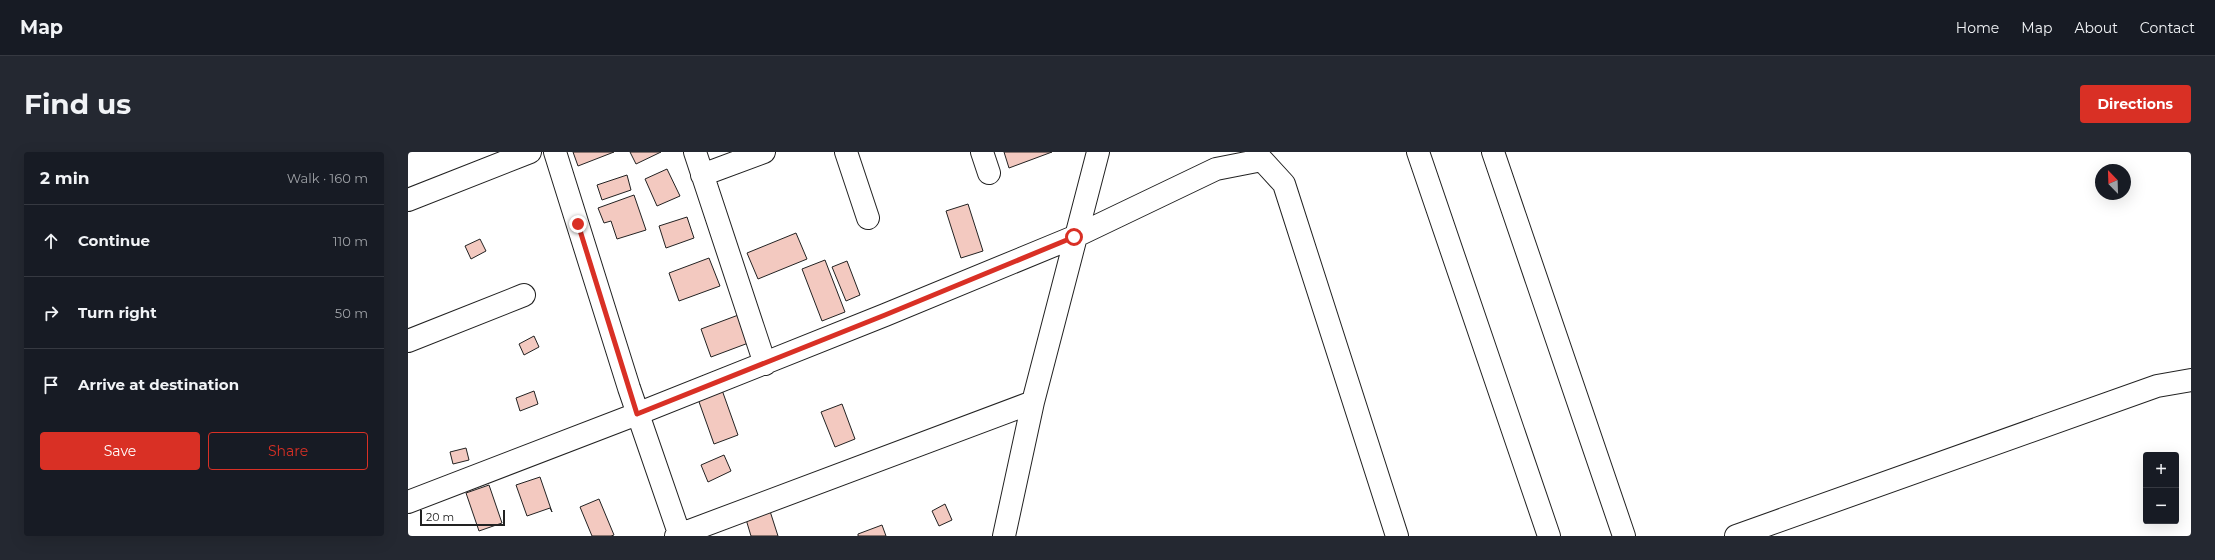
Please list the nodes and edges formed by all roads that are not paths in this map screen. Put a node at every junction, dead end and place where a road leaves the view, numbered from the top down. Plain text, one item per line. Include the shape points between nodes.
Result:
1 (530, 152) edge
2 (556, 152) edge
3 (695, 152) edge
4 (764, 152) edge
5 (846, 152) edge
6 (982, 152) edge
7 (1098, 152) edge
8 (1418, 152) edge
9 (1493, 152) edge
10 (989, 173) dead end
11 (702, 175) junction
12 (408, 200) edge
13 (868, 218) dead end
14 (1074, 237) junction
15 (524, 295) dead end
16 (408, 341) edge
17 (765, 364) junction
18 (2191, 380) edge
19 (1033, 402) junction
20 (637, 414) junction
21 (408, 502) edge
22 (678, 536) edge
23 (1004, 536) edge
24 (1397, 536) edge
25 (1549, 536) edge
26 (1624, 536) edge
27 (1736, 536) edge

1 - 12 street
2 - 20 street
3 - 11 street
4 - 11 street
5 - 13 street
6 - 10 street
7 - 14 street
8 - 25 street
9 - 26 street
11 - 17 street
14 - 17 street
14 - 19 street
14 - 24 street via 1216,169 1262,160 1284,184
15 - 16 street
17 - 20 street
18 - 27 street via 2157,386
19 - 22 street
19 - 23 street
20 - 21 street
20 - 22 street

